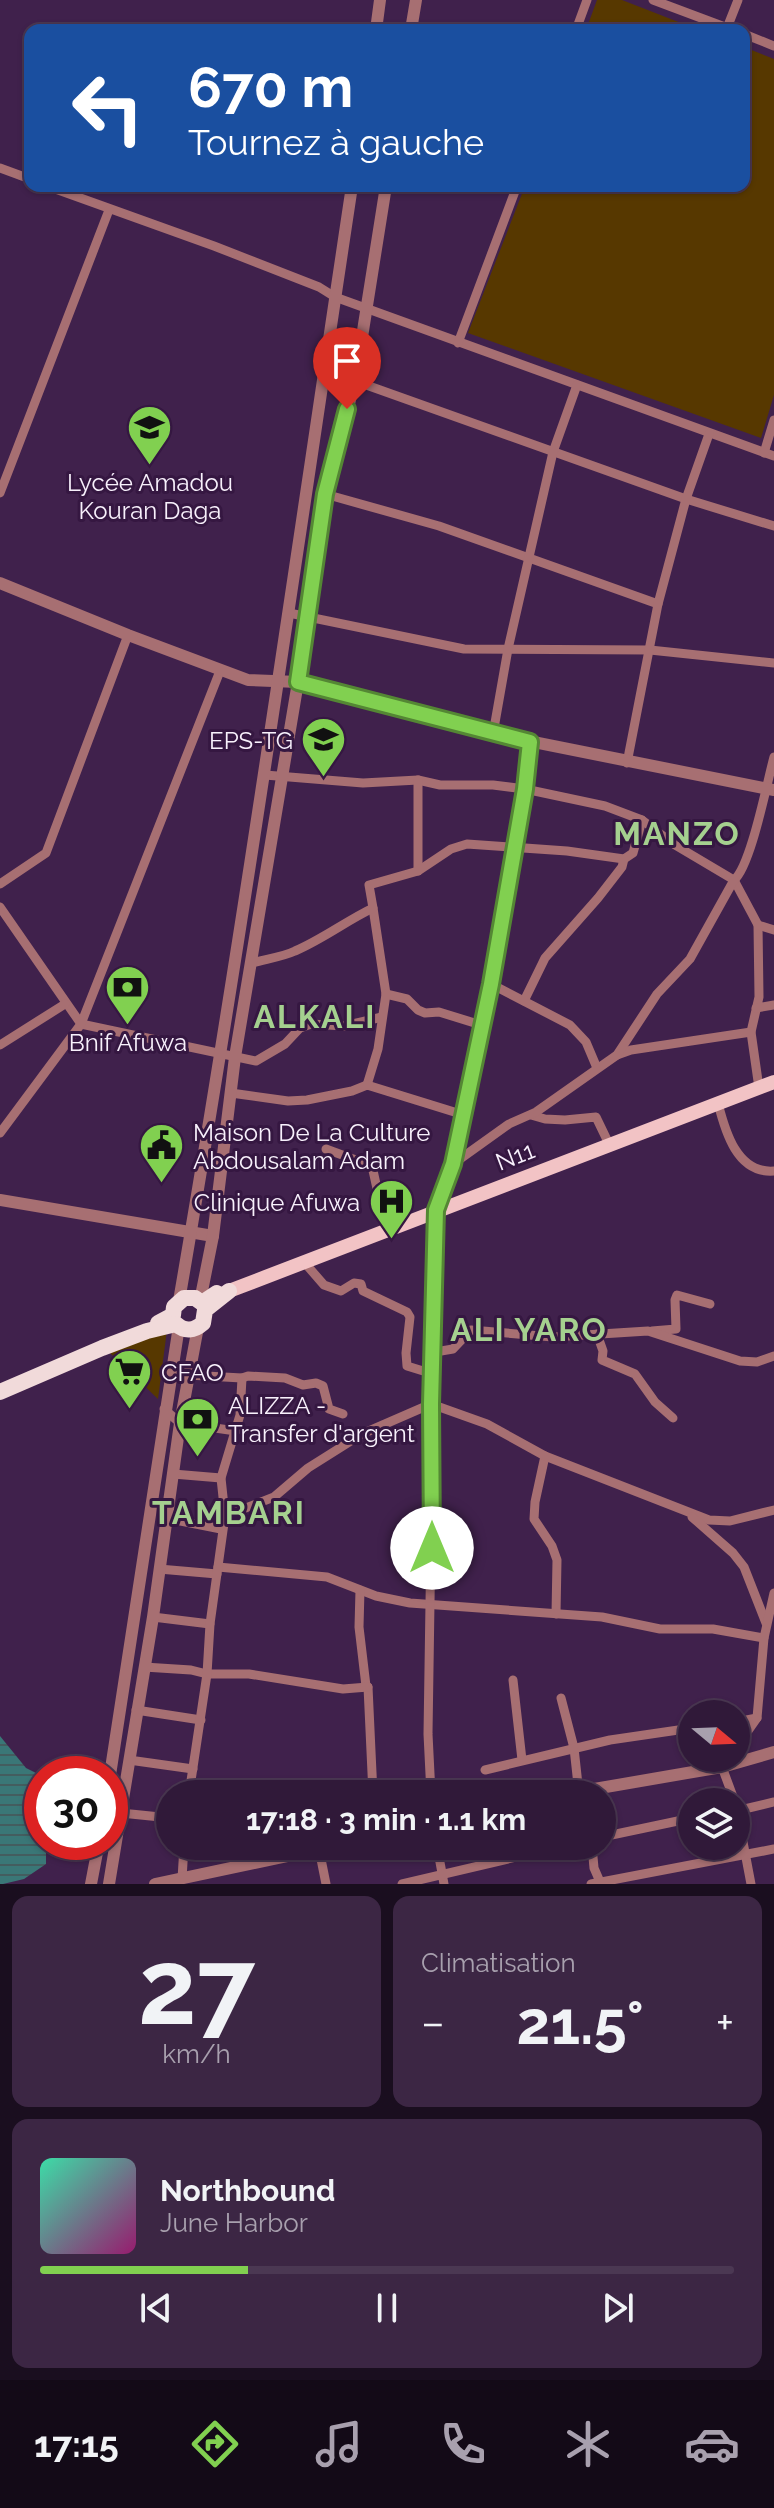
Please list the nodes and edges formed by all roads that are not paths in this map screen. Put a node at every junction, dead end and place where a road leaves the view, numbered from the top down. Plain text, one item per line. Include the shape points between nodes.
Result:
1 (380, 0) edge
2 (416, 0) edge
3 (587, 0) edge
4 (738, 0) edge
5 (659, 1) edge
6 (377, 24) edge
7 (412, 24) edge
8 (578, 24) edge
9 (717, 24) edge
10 (731, 24) edge
11 (750, 36) edge
12 (774, 46) edge
13 (0, 168) edge
14 (24, 177) edge
15 (62, 192) edge
16 (351, 192) edge
17 (385, 192) edge
18 (515, 192) edge
19 (109, 210) junction
20 (335, 297) junction
21 (366, 308) junction
22 (458, 343) junction
23 (355, 381) junction
24 (577, 385) junction
25 (774, 420) edge
26 (709, 434) junction
27 (553, 452) junction
28 (769, 455) edge
29 (0, 493) edge
30 (325, 494) junction
31 (686, 499) junction
32 (774, 526) edge
33 (530, 557) junction
34 (0, 583) edge
35 (658, 604) junction
36 (289, 613) junction
37 (307, 616) junction
38 (128, 635) junction
39 (508, 649) junction
40 (650, 650) junction
41 (774, 663) edge
42 (220, 671) junction
43 (278, 680) junction
44 (298, 682) junction
45 (493, 734) junction
46 (530, 742) junction
47 (774, 757) edge
48 (627, 763) junction
49 (265, 775) junction
50 (281, 776) junction
51 (418, 780) junction
52 (525, 789) junction
53 (770, 789) edge
54 (642, 820) junction
55 (515, 848) junction
56 (624, 859) junction
57 (418, 871) junction
58 (734, 880) junction
59 (0, 884) edge
60 (0, 907) edge
61 (373, 908) junction
62 (758, 925) junction
63 (774, 930) edge
64 (252, 963) junction
65 (491, 984) junction
66 (386, 994) junction
67 (524, 1001) junction
68 (65, 1004) junction
69 (774, 1005) edge
70 (756, 1008) junction
71 (382, 1017) junction
72 (81, 1024) junction
73 (481, 1025) junction
74 (751, 1032) junction
75 (0, 1045) edge
76 (221, 1052) junction
77 (617, 1055) junction
78 (235, 1057) junction
79 (597, 1068) junction
80 (774, 1082) edge
81 (367, 1085) junction
82 (759, 1088) junction
83 (231, 1093) junction
84 (718, 1103) junction
85 (464, 1115) junction
86 (528, 1115) junction
87 (0, 1133) edge
88 (609, 1144) junction
89 (326, 1149) dead end
90 (453, 1164) junction
91 (774, 1171) edge
92 (0, 1200) edge
93 (436, 1210) junction
94 (386, 1229) junction
95 (189, 1231) junction
96 (213, 1236) junction
97 (304, 1262) junction
98 (229, 1291) joint
99 (202, 1304) junction
100 (710, 1304) dead end
101 (176, 1316) junction
102 (198, 1327) junction
103 (648, 1331) junction
104 (597, 1334) junction
105 (435, 1352) junction
106 (774, 1356) edge
107 (433, 1374) junction
108 (188, 1375) junction
109 (242, 1378) junction
110 (0, 1392) edge
111 (431, 1404) junction
112 (164, 1409) junction
113 (343, 1414) dead end
114 (673, 1418) dead end
115 (180, 1423) junction
116 (236, 1431) junction
117 (545, 1456) junction
118 (173, 1474) junction
119 (221, 1478) junction
120 (774, 1510) edge
121 (687, 1513) junction
122 (225, 1516) junction
123 (165, 1518) junction
124 (221, 1529) junction
125 (159, 1569) junction
126 (217, 1571) junction
127 (360, 1590) junction
128 (774, 1593) edge
129 (432, 1605) junction
130 (556, 1614) junction
131 (153, 1617) junction
132 (766, 1623) junction
133 (210, 1624) junction
134 (764, 1638) junction
135 (144, 1667) junction
136 (207, 1674) junction
137 (513, 1680) dead end
138 (368, 1687) junction
139 (561, 1698) dead end
140 (774, 1706) edge
141 (136, 1710) junction
142 (759, 1713) junction
143 (750, 1717) edge
144 (201, 1720) junction
145 (750, 1727) edge
146 (678, 1730) edge
147 (574, 1748) junction
148 (774, 1752) edge
149 (113, 1756) edge
150 (750, 1757) edge
151 (129, 1760) junction
152 (522, 1760) junction
153 (128, 1767) edge
154 (193, 1769) junction
155 (485, 1770) dead end
156 (678, 1772) edge
157 (191, 1780) edge
158 (372, 1780) edge
159 (430, 1780) edge
160 (574, 1780) edge
161 (616, 1784) edge
162 (774, 1802) edge
163 (750, 1805) edge
164 (128, 1814) edge
165 (156, 1817) edge
166 (678, 1821) edge
167 (616, 1834) edge
168 (774, 1849) edge
169 (750, 1854) edge
170 (96, 1860) edge
171 (113, 1860) edge
172 (183, 1860) edge
173 (277, 1860) edge
174 (321, 1860) edge
175 (439, 1860) edge
176 (514, 1860) edge
177 (593, 1860) edge
178 (718, 1860) edge
179 (745, 1860) edge
180 (182, 1879) junction
181 (201, 1880) edge
182 (443, 1880) edge
183 (169, 1883) edge
184 (598, 1883) edge
185 (91, 1884) edge
186 (109, 1884) edge
187 (155, 1884) edge
188 (326, 1884) edge
189 (402, 1884) edge
190 (751, 1884) edge

1 - 6 street
2 - 7 street
3 - 8 street
4 - 10 street
5 - 9 street
11 - 12 street
13 - 14 street
15 - 19 street
16 - 20 street
17 - 21 street
18 - 22 street
19 - 20 street via 214,246
19 - 29 street
20 - 21 street
20 - 36 street
21 - 22 street
21 - 23 street
22 - 24 street
23 - 27 street
23 - 30 street
24 - 26 street
24 - 27 street
25 - 28 street
26 - 28 street
26 - 31 street
27 - 31 street
27 - 33 street
30 - 33 street
30 - 37 street
31 - 32 street
31 - 35 street
33 - 35 street
33 - 39 street
34 - 38 street
35 - 40 street
36 - 37 street
36 - 43 street
37 - 39 street via 440,646
37 - 44 street
38 - 42 street
38 - 59 street via 46,853
39 - 40 street
39 - 45 street
40 - 41 street
40 - 48 street
42 - 43 street via 248,680
42 - 72 street
43 - 44 street
43 - 49 street
44 - 45 street
44 - 50 street
45 - 46 street
46 - 48 street
46 - 52 street
47 - 53 street
48 - 53 street
49 - 50 street
49 - 76 street
50 - 51 street via 363,783
50 - 64 street
51 - 52 street
51 - 57 street
52 - 54 street via 605,806
52 - 55 street
53 - 58 street via 745,864
54 - 56 street via 633,853
54 - 58 street
55 - 56 street
55 - 57 street via 459,846
55 - 65 street
56 - 67 street via 598,898 545,958
57 - 61 street via 369,885
58 - 62 street
58 - 77 street via 690,959 657,994
60 - 68 street
61 - 64 street via 292,953
61 - 66 street
62 - 63 street
62 - 70 street
64 - 78 street
65 - 67 street
65 - 73 street
66 - 71 street
66 - 73 street via 407,999 425,1013
67 - 79 street via 570,1025 586,1042
68 - 72 street
68 - 75 street
69 - 70 street
70 - 74 street
71 - 78 street via 344,1026 311,1024 261,1060
71 - 81 street
72 - 76 street
72 - 87 street
73 - 85 street
74 - 77 street
74 - 82 street
76 - 78 street
76 - 95 street
77 - 79 street
78 - 83 street
79 - 86 street
80 - 82 main road, N11
81 - 83 street via 307,1100
81 - 85 street
82 - 84 main road, N11
83 - 96 street
84 - 88 main road, N11
84 - 91 street via 725,1134 739,1154 758,1170
85 - 90 street
86 - 88 street via 596,1117
86 - 90 street
88 - 93 main road, N11
89 - 94 street via 372,1166
90 - 93 street
92 - 95 street
93 - 94 main road, N11
93 - 105 street
94 - 97 main road, N11
95 - 96 street
95 - 101 street
96 - 99 street
97 - 98 main road, N11
97 - 107 street via 324,1285 344,1290 361,1284 363,1291 407,1312 407,1366
98 - 99 highway
99 - 101 highway via 189,1297
99 - 102 highway via 203,1323
100 - 103 street via 677,1295 676,1329
101 - 102 highway via 188,1330
101 - 110 highway
101 - 112 street
102 - 108 street
103 - 104 street
103 - 106 street via 740,1361
104 - 105 street via 553,1337 471,1330 453,1349
104 - 114 street via 602,1360 635,1374
105 - 107 street
107 - 111 street
108 - 109 street
108 - 115 street
109 - 113 street via 316,1383 323,1386 329,1409
109 - 116 street
111 - 117 street via 487,1424
111 - 122 street via 362,1434 274,1497
111 - 129 street
112 - 115 street
112 - 149 street
115 - 116 street
115 - 118 street
116 - 119 street
117 - 121 street
117 - 130 street via 534,1519 557,1560
118 - 119 street
118 - 123 street
119 - 122 street
120 - 121 street via 730,1521
121 - 132 street via 744,1567
122 - 124 street
123 - 124 street
123 - 125 street
124 - 126 street
125 - 126 street
125 - 131 street
126 - 127 street via 314,1575
126 - 133 street
127 - 129 street
127 - 138 street via 359,1627
128 - 132 street
129 - 130 street
129 - 159 street
130 - 134 street
131 - 133 street
131 - 135 street
132 - 134 street
133 - 136 street
134 - 142 street
135 - 136 street
135 - 141 street
136 - 138 street via 249,1674 343,1689
136 - 144 street
137 - 152 street
138 - 158 street
139 - 147 street
140 - 142 street
141 - 144 street
141 - 151 street
142 - 143 street
142 - 145 street
144 - 154 street
146 - 147 street
147 - 152 street
147 - 160 street
148 - 150 street
151 - 153 street
151 - 154 street
152 - 155 street
154 - 157 street
156 - 161 street
162 - 163 street
164 - 165 street
166 - 167 street
168 - 169 street
170 - 185 street
171 - 186 street
172 - 180 street
173 - 181 street
174 - 188 street
175 - 182 street
176 - 182 street
177 - 184 street
178 - 184 street
179 - 190 street
180 - 181 street
180 - 183 street
182 - 189 street
183 - 187 street

